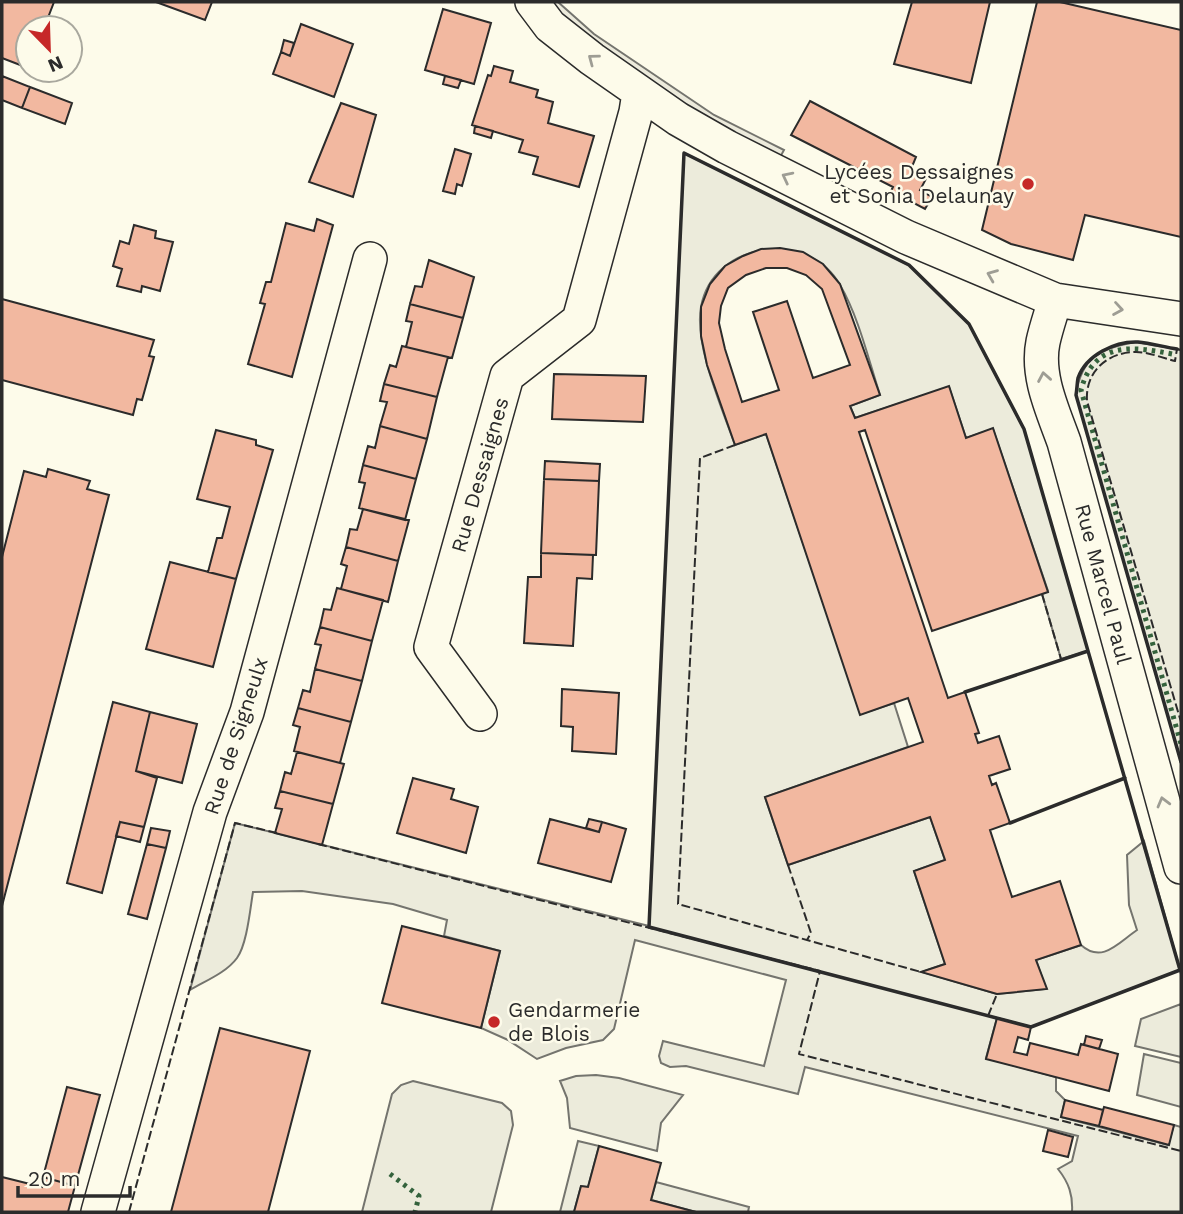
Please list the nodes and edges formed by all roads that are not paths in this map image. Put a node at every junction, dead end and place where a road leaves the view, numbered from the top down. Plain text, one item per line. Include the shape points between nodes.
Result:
1 (531, 2) edge
2 (639, 93) junction
3 (370, 259) dead end
4 (1055, 300) junction
5 (1181, 319) edge
6 (480, 714) dead end
7 (1181, 867) edge
8 (98, 1212) edge

2 -> 1 street via 550,26
4 -> 2 street via 906,237 727,147
2 - 6 street, Rue Dessaignes via 579,320 508,376 431,647
3 - 8 street, Rue de Signeulx via 247,712 210,813
4 -> 5 street
7 -> 4 street, Rue Marcel Paul via 1064,442 1047,396 1042,345

